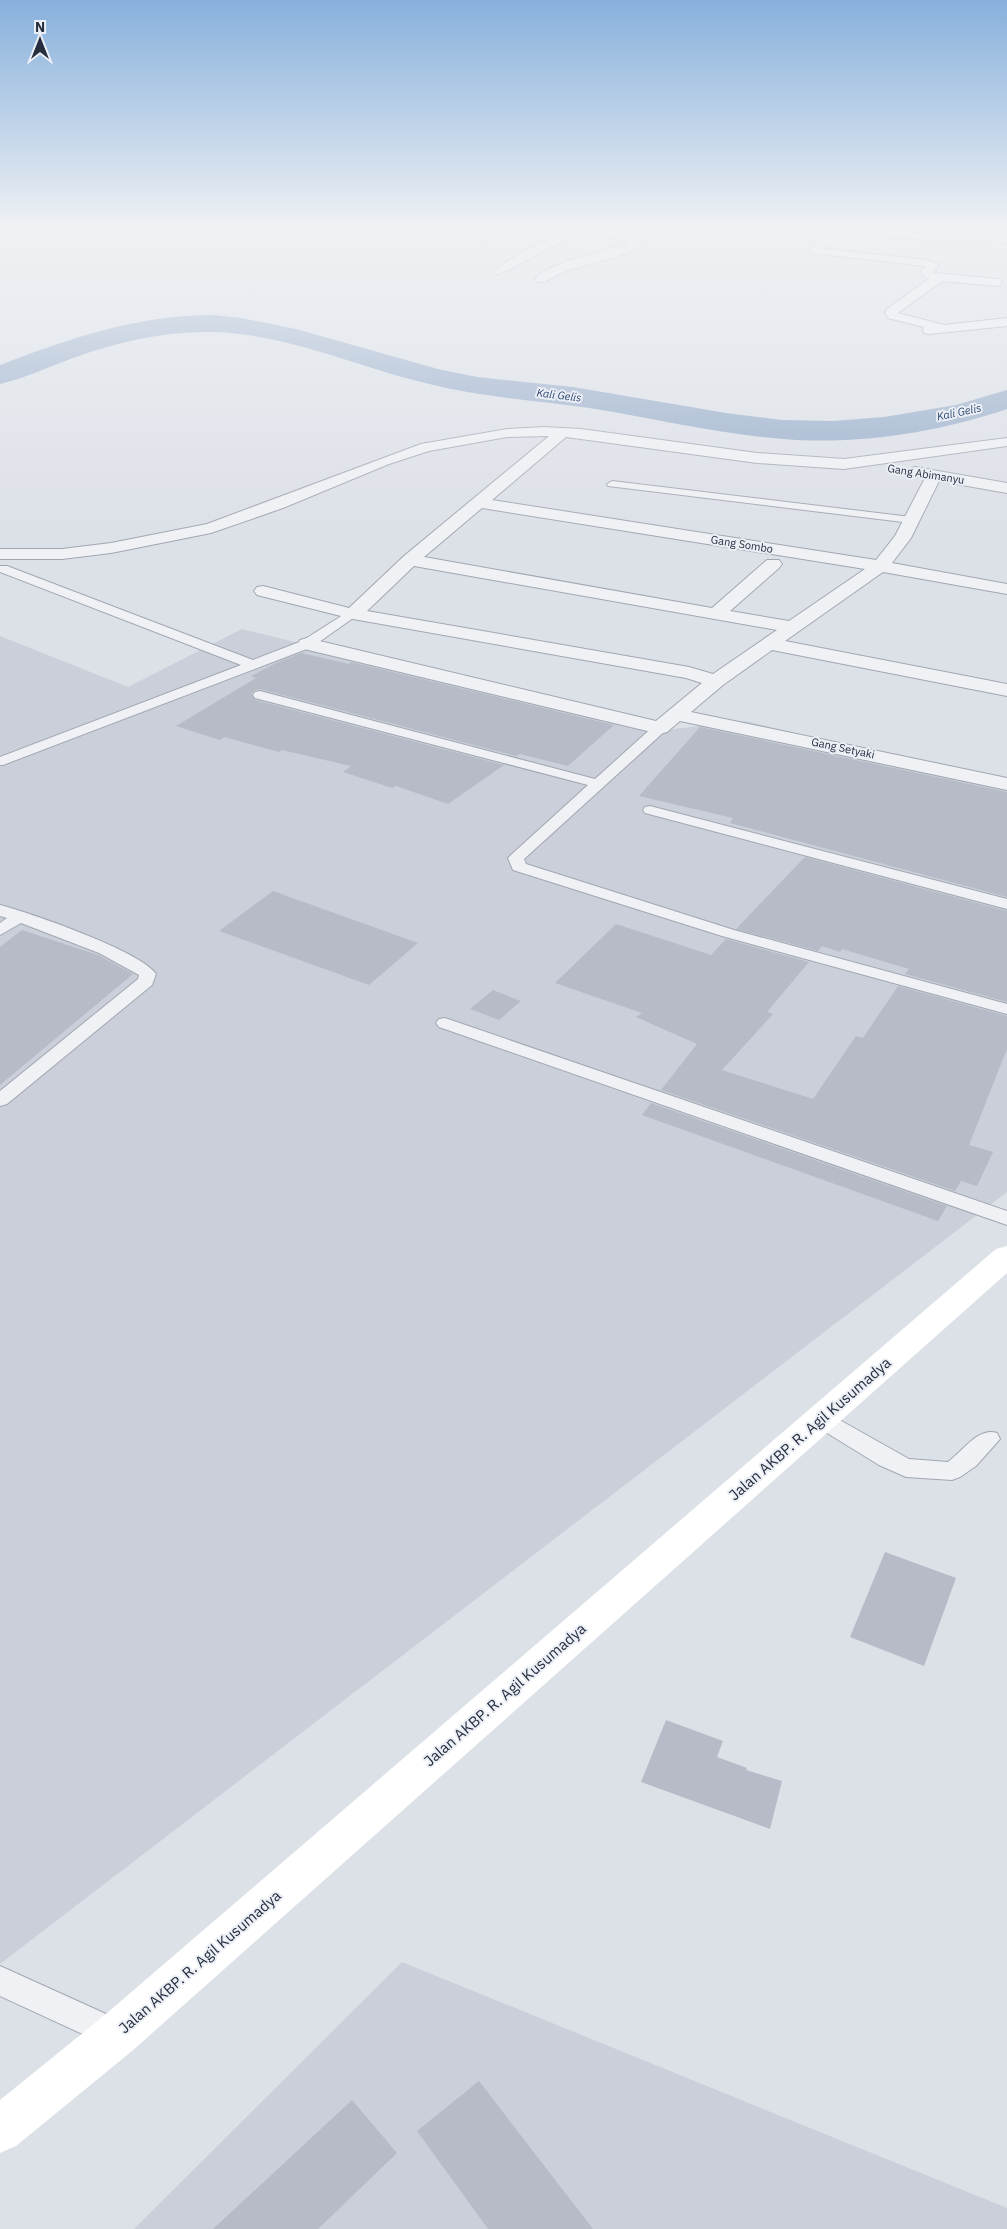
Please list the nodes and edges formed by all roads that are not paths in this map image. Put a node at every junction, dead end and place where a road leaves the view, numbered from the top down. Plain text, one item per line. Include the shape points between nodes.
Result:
1 (920, 331) edge
2 (907, 332) dead end
3 (563, 432) junction
4 (1007, 442) edge
5 (980, 446) junction
6 (1007, 451) edge
7 (844, 464) junction
8 (934, 475) junction
9 (612, 484) dead end
10 (1007, 488) edge
11 (477, 502) junction
12 (911, 520) junction
13 (410, 560) junction
14 (2, 561) edge
15 (773, 564) dead end
16 (880, 566) junction
17 (1007, 589) edge
18 (264, 591) dead end
19 (353, 614) junction
20 (716, 614) junction
21 (792, 628) junction
22 (307, 644) junction
23 (769, 644) junction
24 (253, 665) junction
25 (716, 681) junction
26 (1007, 690) edge
27 (260, 695) dead end
28 (678, 715) junction
29 (660, 728) junction
30 (3, 761) dead end
31 (600, 784) junction
32 (1007, 784) edge
33 (650, 810) dead end
34 (1007, 904) edge
35 (0, 910) edge
36 (19, 917) junction
37 (0, 930) edge
38 (1007, 1009) edge
39 (445, 1023) dead end
40 (0, 1100) edge
41 (1007, 1218) edge
42 (1007, 1256) edge
43 (822, 1418) junction
44 (989, 1439) dead end
45 (0, 1981) edge
46 (116, 2035) junction
47 (0, 2130) edge

1 - 2 street
3 - 7 street via 757,458
3 - 11 street
3 - 14 street via 507,433 426,447 384,460 211,528 150,542
4 - 5 street
5 - 6 street
5 - 7 street
7 - 8 street, Gang Abimanyu
8 - 10 street, Gang Abimanyu
8 - 12 street
9 - 12 lane
11 - 13 street
11 - 16 street, Gang Sombo
12 - 16 street via 903,538
13 - 19 street
13 - 20 street
14 - 24 lane
15 - 20 street
16 - 17 street, Gang Sombo
16 - 21 street
18 - 19 street
19 - 22 lane
19 - 25 street via 689,673
20 - 21 street
21 - 23 street
22 - 24 lane
22 - 29 street
23 - 25 street
23 - 26 street
24 - 30 lane
25 - 28 street
27 - 31 lane
28 - 29 street
28 - 32 street, Gang Setyaki
29 - 31 lane
31 - 38 lane via 516,858 519,867 728,933
33 - 34 lane
35 - 36 lane
36 - 37 lane
36 - 40 lane via 144,967 148,974 146,981
39 - 41 lane
42 - 43 main road, Jalan AKBP. R. Agil Kusumadya
43 - 44 lane via 906,1468 952,1471
43 - 46 main road, Jalan AKBP. R. Agil Kusumadya
45 - 46 lane
46 - 47 main road, Jalan AKBP. R. Agil Kusumadya

